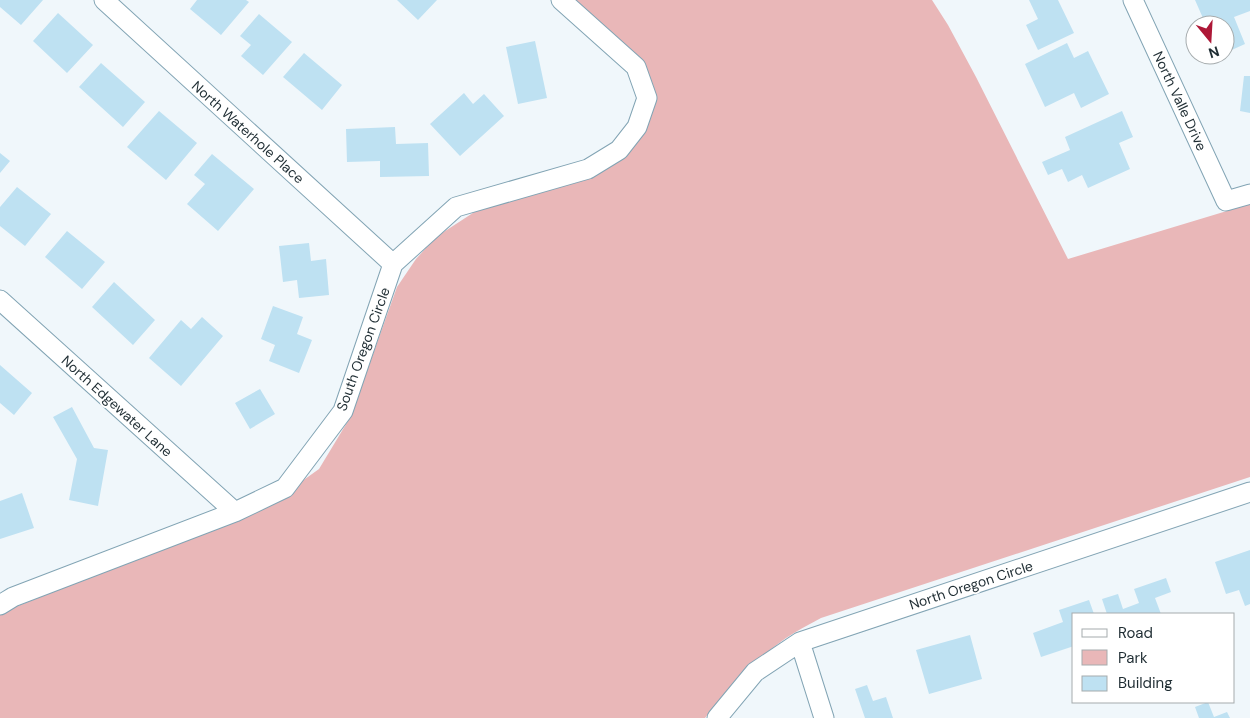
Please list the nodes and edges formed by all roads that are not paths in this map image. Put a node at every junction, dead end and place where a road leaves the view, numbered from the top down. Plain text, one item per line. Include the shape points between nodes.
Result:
1 (104, 0) edge
2 (561, 0) edge
3 (1133, 0) edge
4 (1250, 194) edge
5 (393, 264) junction
6 (0, 300) edge
7 (1250, 492) edge
8 (235, 512) junction
9 (0, 605) edge
10 (800, 642) junction
11 (717, 718) edge
12 (824, 718) edge

1 - 5 street, North Waterhole Place
2 - 5 street, South Oregon Circle via 636,67 647,98 637,127 619,150 588,169 456,207
3 - 4 street, North Valle Drive via 1226,202
5 - 8 street, South Oregon Circle via 343,410 285,488
6 - 8 street, North Edgewater Lane
7 - 10 street, North Oregon Circle
8 - 9 street, South Oregon Circle via 13,597
10 - 11 street, North Oregon Circle via 755,672
10 - 12 street

